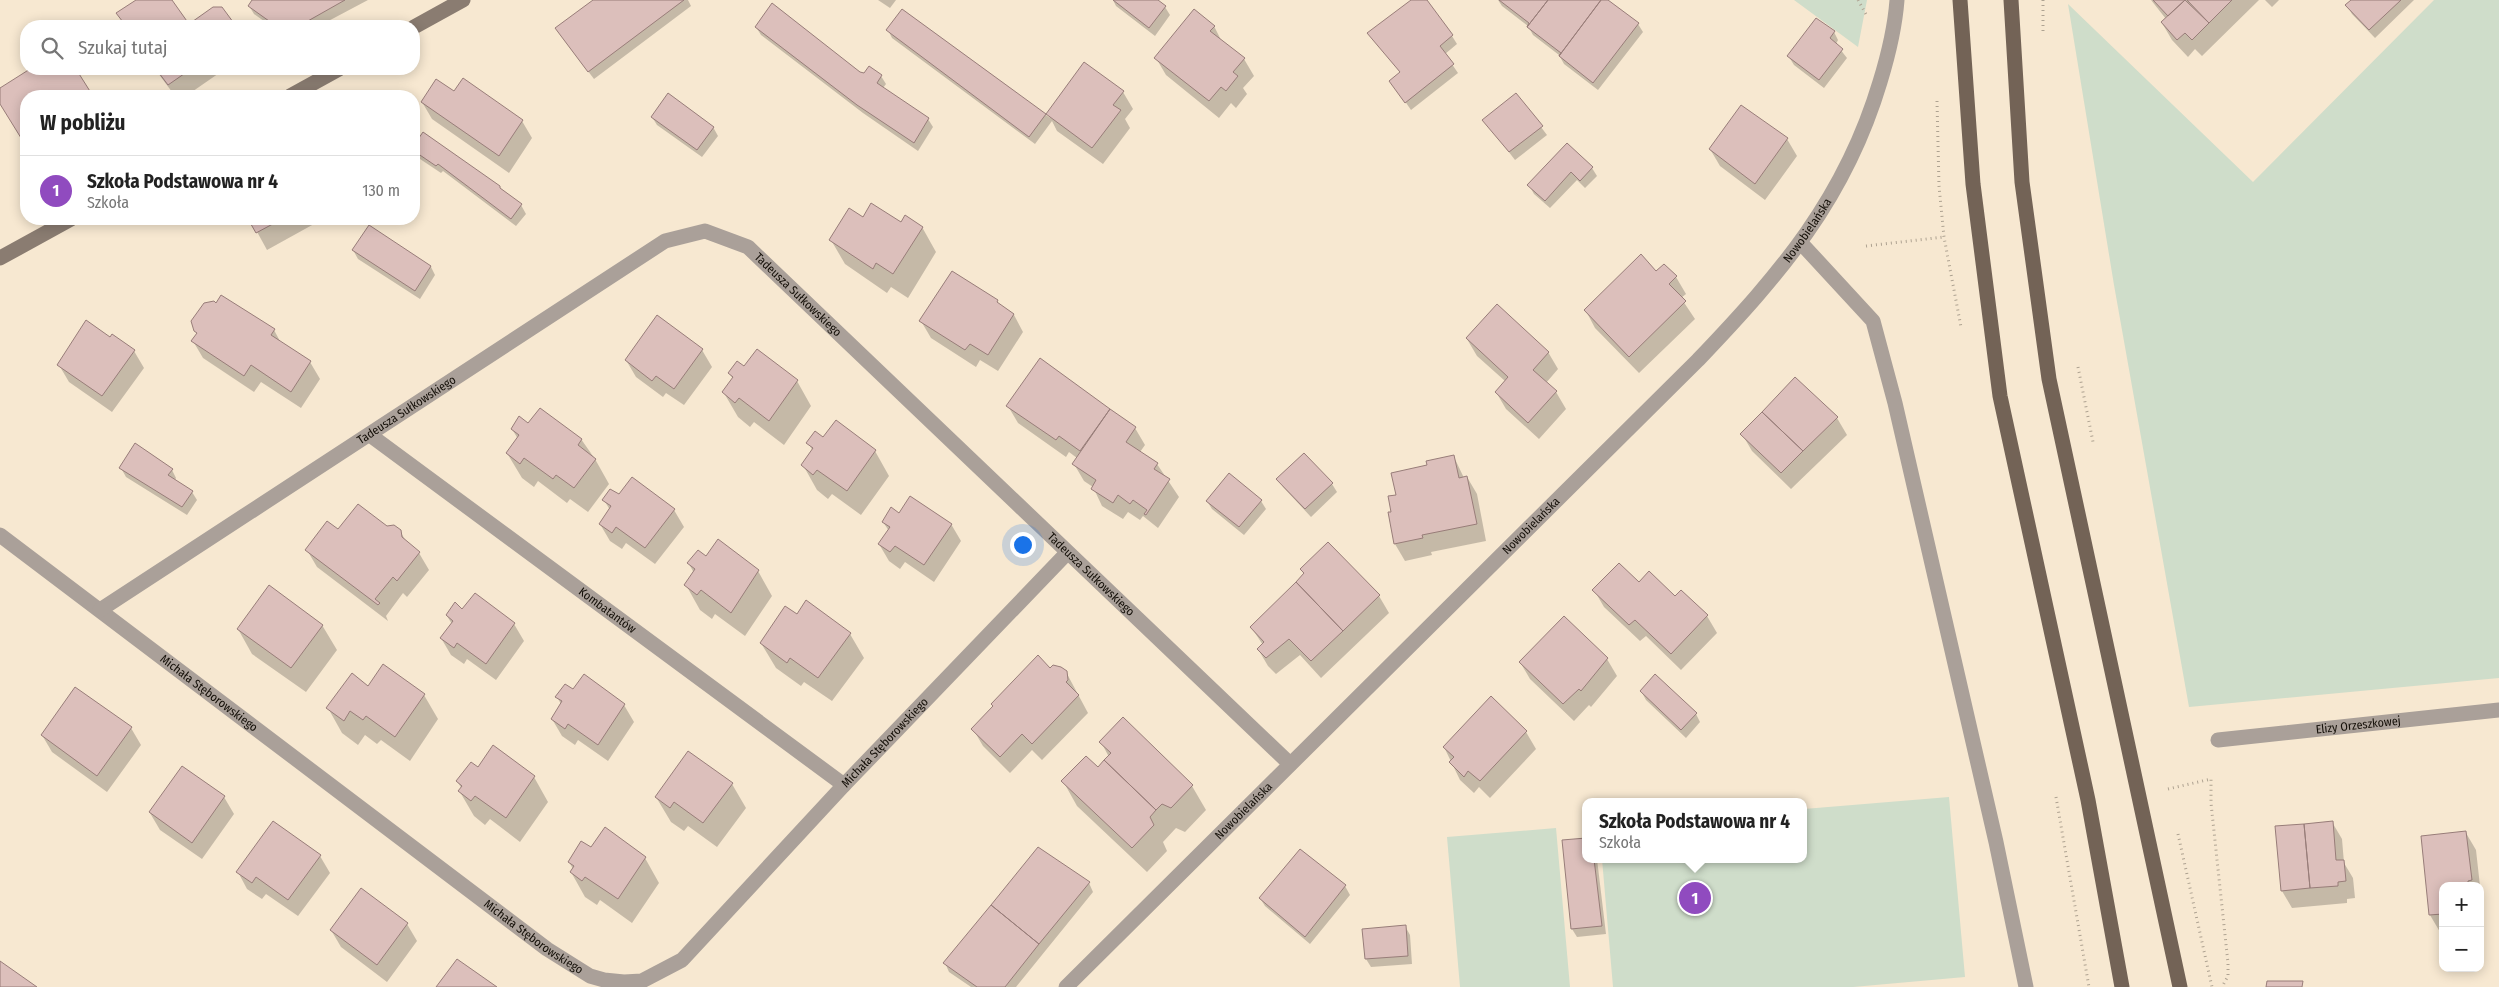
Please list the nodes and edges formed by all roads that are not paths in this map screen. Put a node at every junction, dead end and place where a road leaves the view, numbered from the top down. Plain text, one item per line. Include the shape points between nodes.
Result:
1 (463, 0) edge
2 (1897, 0) edge
3 (1960, 0) edge
4 (2011, 0) edge
5 (420, 24) edge
6 (328, 75) edge
7 (301, 90) edge
8 (60, 225) edge
9 (1801, 244) junction
10 (0, 258) edge
11 (370, 435) junction
12 (0, 535) edge
13 (1067, 553) junction
14 (100, 610) junction
15 (2499, 710) edge
16 (2218, 740) dead end
17 (1290, 764) junction
18 (844, 785) junction
19 (1066, 987) edge
20 (2026, 987) edge
21 (2122, 987) edge
22 (2180, 987) edge

1 - 5 street
2 - 9 street, Nowobielańska via 1887,58 1872,110 1847,166
3 - 21 main road via 1973,184 2000,396 2086,791
4 - 22 main road via 2022,182 2049,379
6 - 7 street
8 - 10 street
9 - 17 street, Nowobielańska via 1760,295 1698,360
9 - 20 street via 1873,321 1900,422
11 - 13 street, Tadeusza Sułkowskiego via 665,241 705,231 748,247
11 - 14 street, Tadeusza Sułkowskiego
11 - 18 street, Kombatantów
12 - 14 street, Michała Stęborowskiego
13 - 17 street, Tadeusza Sułkowskiego
13 - 18 street, Michała Stęborowskiego
14 - 18 street, Michała Stęborowskiego via 547,949 573,967 604,980 642,981 682,960
15 - 16 street, Elizy Orzeszkowej
17 - 19 street, Nowobielańska

